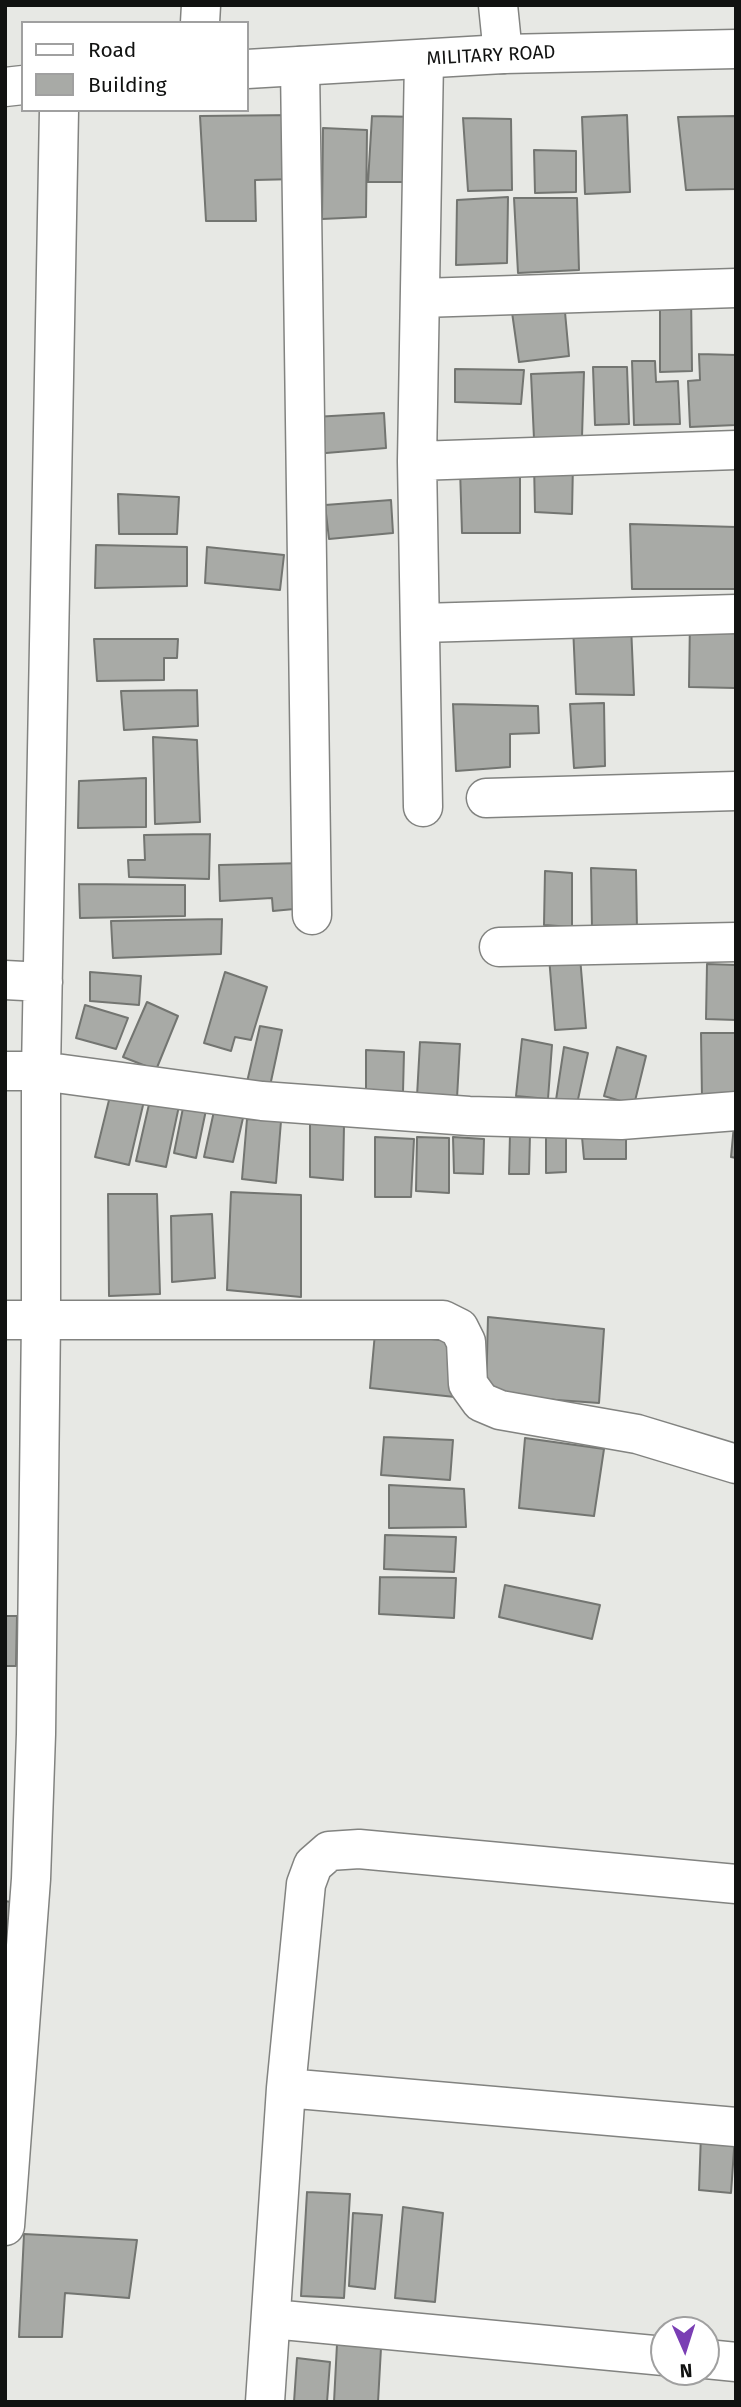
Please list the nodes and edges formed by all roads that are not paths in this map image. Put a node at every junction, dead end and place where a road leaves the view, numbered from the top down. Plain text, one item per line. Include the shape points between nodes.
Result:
1 (498, 5) edge
2 (736, 49) edge
3 (503, 54) junction
4 (424, 59) junction
5 (300, 66) junction
6 (248, 69) edge
7 (59, 112) edge
8 (736, 288) edge
9 (421, 298) junction
10 (736, 450) edge
11 (417, 461) junction
12 (736, 614) edge
13 (421, 623) junction
14 (736, 791) edge
15 (485, 798) dead end
16 (423, 807) dead end
17 (312, 915) dead end
18 (736, 943) edge
19 (499, 947) dead end
20 (5, 980) edge
21 (43, 982) junction
22 (23, 1071) edge
23 (736, 1111) edge
24 (23, 1319) edge
25 (736, 1464) edge
26 (18, 1878) edge
27 (736, 1884) edge
28 (286, 2088) junction
29 (736, 2127) edge
30 (8, 2142) edge
31 (5, 2226) edge
32 (272, 2319) junction
33 (650, 2355) edge
34 (265, 2402) edge

1 - 3 street
2 - 3 street, MILITARY ROAD
3 - 4 street, MILITARY ROAD
4 - 5 street, MILITARY ROAD
4 - 9 street
5 - 6 street, MILITARY ROAD
5 - 17 street
7 - 21 street
8 - 9 street
9 - 11 street
10 - 11 street
11 - 13 street
12 - 13 street
13 - 16 street
14 - 15 street
18 - 19 street
20 - 21 street
21 - 22 street
22 - 23 street via 262,1101 469,1116 621,1120
22 - 24 street
24 - 25 street via 443,1320 459,1328 467,1342 468,1384 481,1402 500,1410 636,1434
24 - 26 street via 37,1734 35,1782
26 - 30 street
27 - 28 street via 359,1849 329,1851 313,1865 306,1884
28 - 29 street
28 - 32 street
30 - 31 street
32 - 33 street
32 - 34 street

